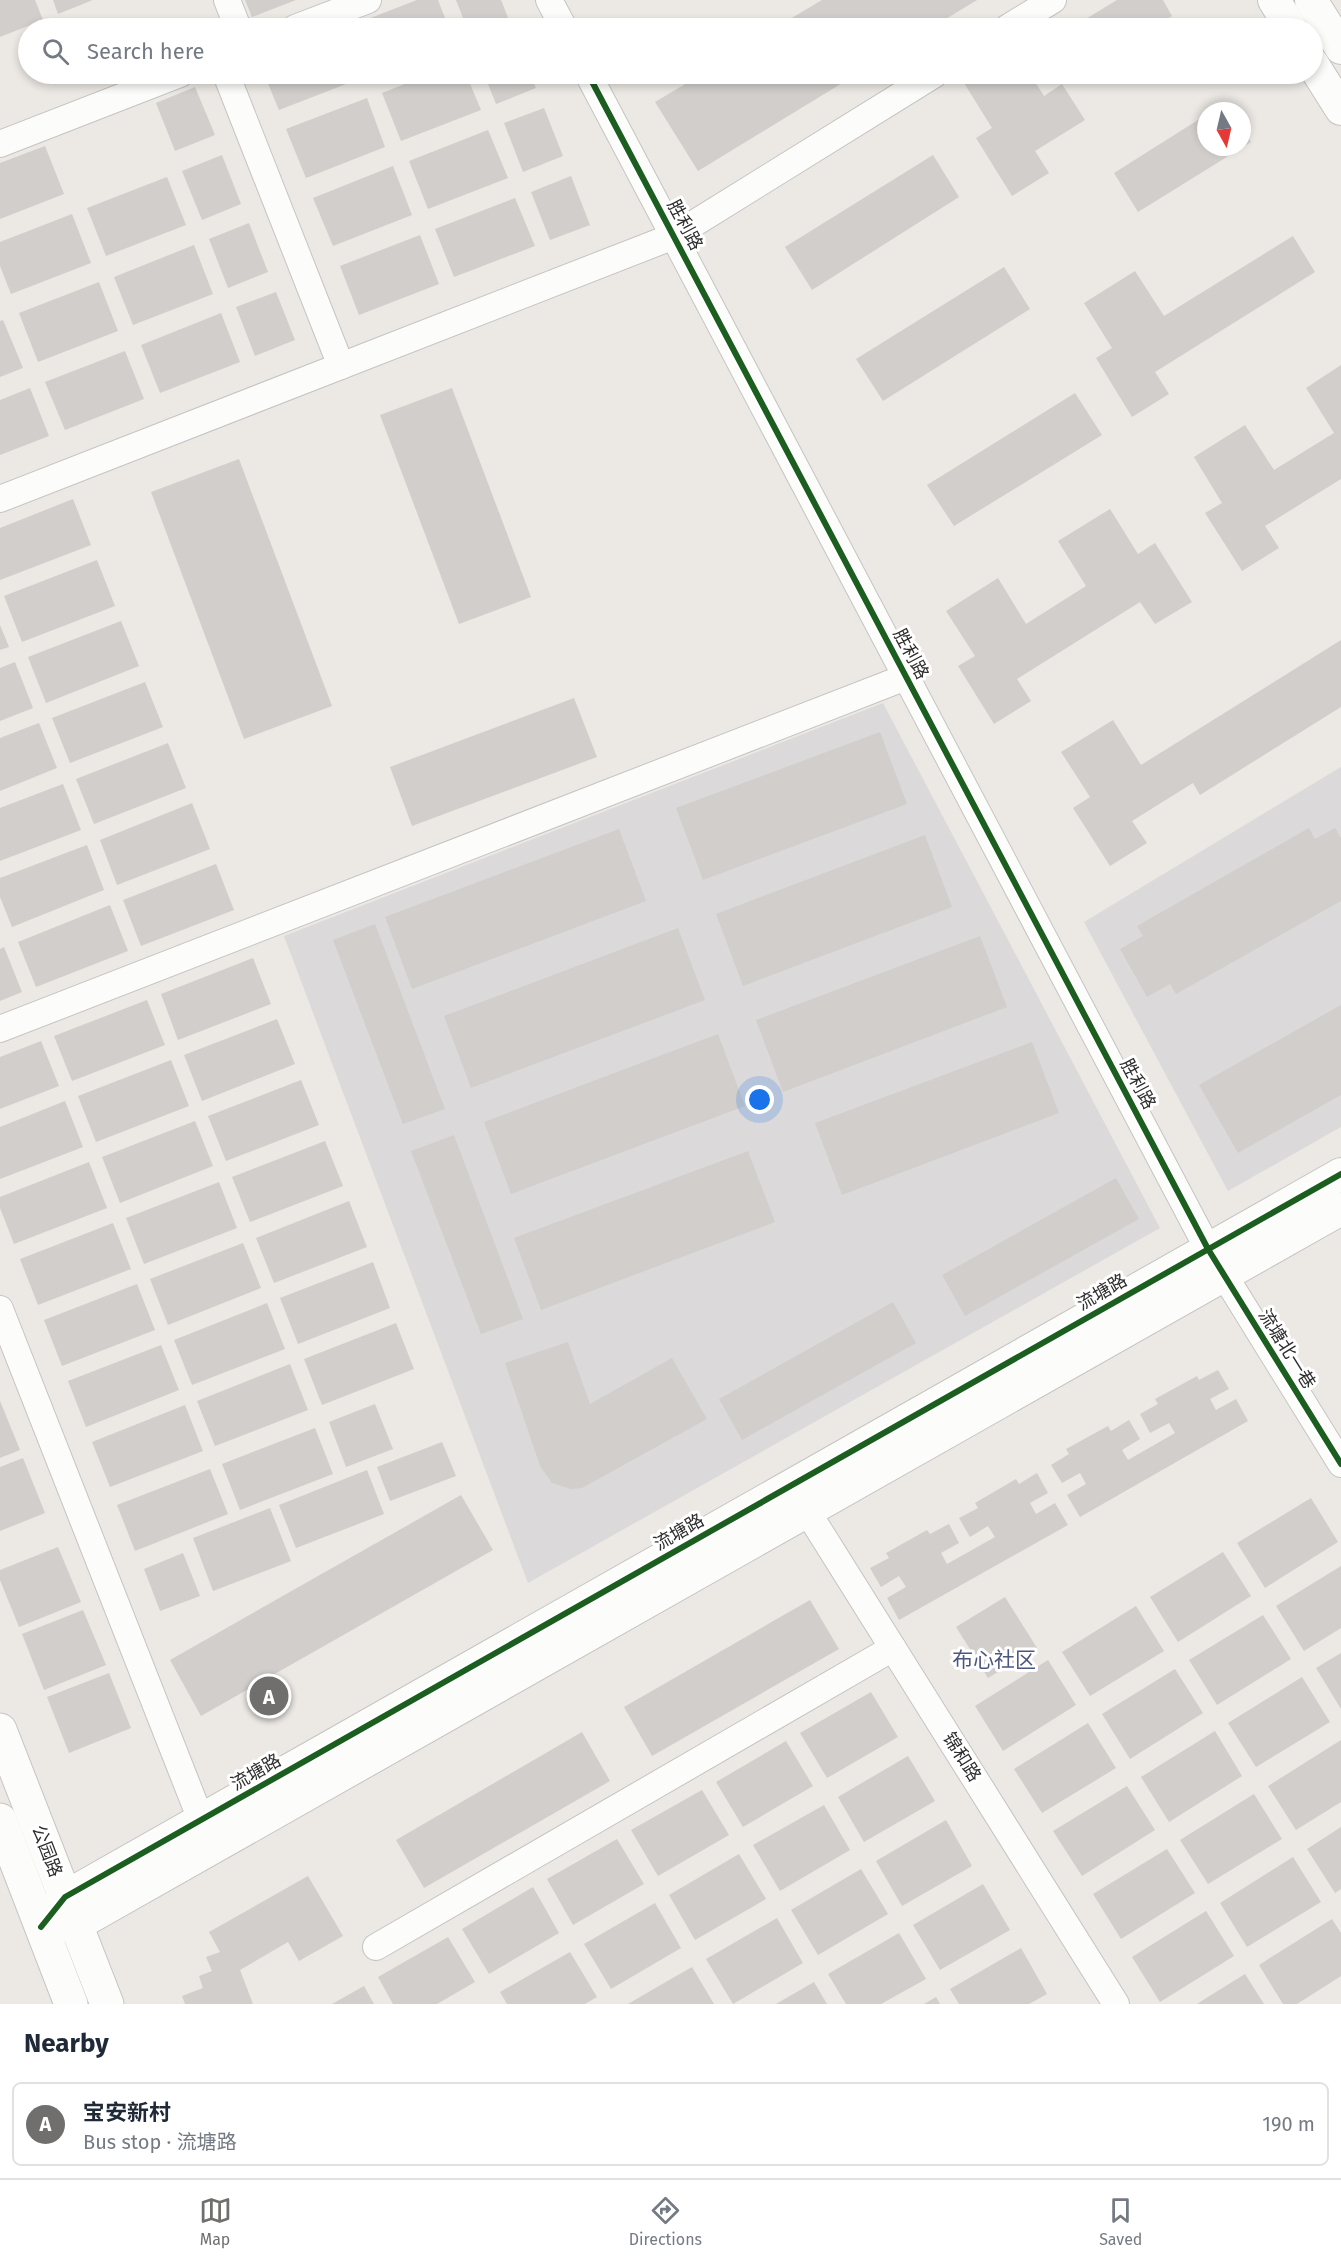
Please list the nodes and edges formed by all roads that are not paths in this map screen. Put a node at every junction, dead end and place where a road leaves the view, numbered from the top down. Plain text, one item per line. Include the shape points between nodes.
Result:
1 (227, 0) edge
2 (368, 0) edge
3 (549, 0) edge
4 (1053, 0) edge
5 (1274, 0) edge
6 (1311, 0) edge
7 (234, 18) edge
8 (321, 18) edge
9 (559, 18) edge
10 (1023, 18) edge
11 (1285, 18) edge
12 (1322, 18) edge
13 (1323, 19) edge
14 (1341, 48) edge
15 (1323, 80) edge
16 (154, 84) edge
17 (230, 84) edge
18 (593, 84) edge
19 (919, 84) edge
20 (1341, 109) edge
21 (0, 144) edge
22 (674, 236) junction
23 (341, 366) junction
24 (0, 499) edge
25 (906, 677) junction
26 (0, 1029) edge
27 (1341, 1174) edge
28 (1341, 1209) edge
29 (1216, 1262) junction
30 (0, 1309) edge
31 (1341, 1464) edge
32 (807, 1511) junction
33 (893, 1648) junction
34 (0, 1730) edge
35 (0, 1820) edge
36 (201, 1821) junction
37 (70, 1911) junction
38 (41, 1927) junction
39 (376, 1947) dead end
40 (72, 2004) edge
41 (107, 2004) edge
42 (1116, 2004) edge

1 - 7 street
2 - 8 street
3 - 9 street
4 - 10 street
5 - 11 street
6 - 12 street
13 - 14 street
15 - 20 street
16 - 21 street
17 - 23 street
18 - 22 street, 胜利路
19 - 22 street
22 - 23 street
22 - 25 street, 胜利路
23 - 24 street
25 - 26 street
25 - 29 street, 胜利路
27 - 29 street, 流塘路
28 - 29 street, 流塘路
29 - 31 street, 流塘北一巷
29 - 32 street, 流塘路
29 - 36 street, 流塘路
30 - 36 street
32 - 33 street, 锦和路
32 - 37 street, 流塘路
33 - 39 street
33 - 42 street, 锦和路
34 - 37 main road, 公园路
35 - 38 main road, 公园路
36 - 37 street, 流塘路
37 - 38 street, 流塘路
37 - 41 main road, 公园路
38 - 40 main road, 公园路

